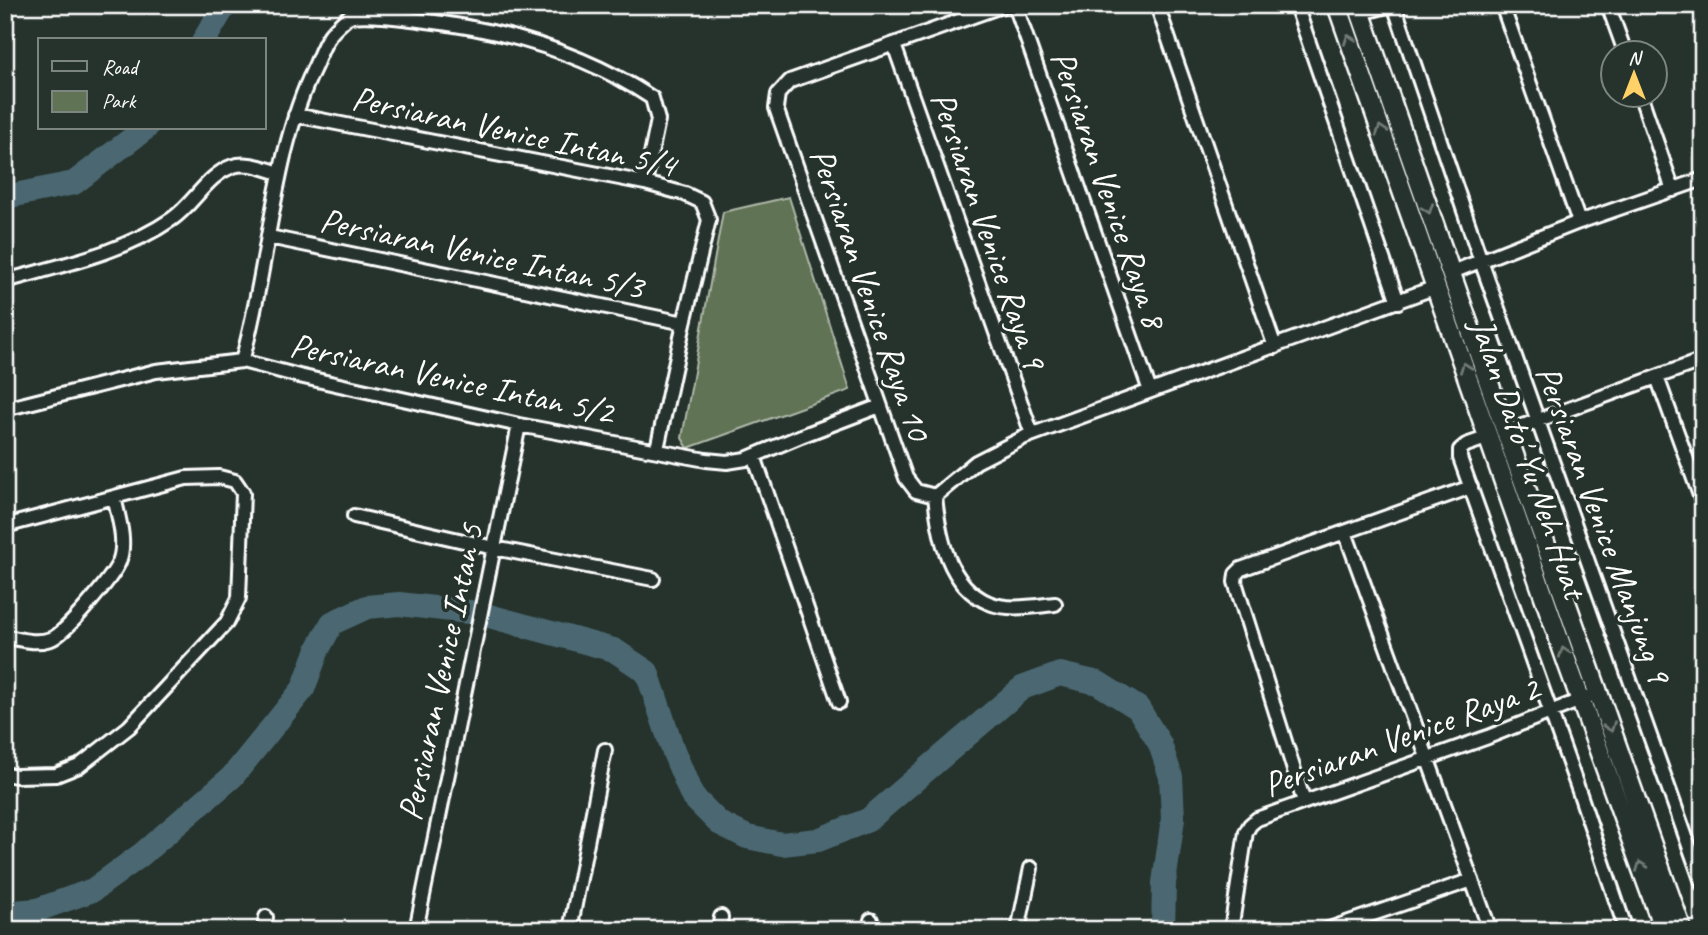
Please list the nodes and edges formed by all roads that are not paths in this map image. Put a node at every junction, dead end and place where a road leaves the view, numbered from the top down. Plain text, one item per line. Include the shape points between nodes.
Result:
1 (1004, 5) edge
2 (1015, 5) edge
3 (1157, 5) edge
4 (1296, 5) edge
5 (1337, 5) edge
6 (1393, 5) edge
7 (1502, 5) edge
8 (1608, 5) edge
9 (1360, 9) edge
10 (1620, 38) edge
11 (894, 44) junction
12 (1645, 108) edge
13 (295, 115) junction
14 (1400, 156) junction
15 (280, 173) junction
16 (1703, 179) edge
17 (645, 183) junction
18 (1673, 190) junction
19 (1579, 222) junction
20 (269, 237) junction
21 (1481, 261) junction
22 (1450, 273) junction
23 (5, 281) edge
24 (1436, 287) junction
25 (1398, 302) junction
26 (684, 323) junction
27 (1275, 347) junction
28 (242, 360) junction
29 (1703, 360) edge
30 (1657, 377) junction
31 (1150, 391) junction
32 (880, 406) junction
33 (5, 409) edge
34 (1538, 420) junction
35 (519, 425) junction
36 (1032, 434) junction
37 (1497, 435) junction
38 (657, 449) junction
39 (754, 456) junction
40 (1471, 488) junction
41 (935, 496) junction
42 (114, 497) junction
43 (1703, 504) edge
44 (354, 516) dead end
45 (5, 526) edge
46 (1345, 532) junction
47 (494, 548) junction
48 (653, 579) dead end
49 (1055, 604) dead end
50 (5, 635) edge
51 (1598, 693) junction
52 (1581, 699) junction
53 (839, 702) dead end
54 (1550, 712) junction
55 (605, 750) dead end
56 (1428, 757) junction
57 (5, 774) edge
58 (1304, 802) junction
59 (1031, 868) dead end
60 (1472, 880) junction
61 (1703, 885) edge
62 (416, 930) edge
63 (570, 930) edge
64 (1018, 930) edge
65 (1231, 930) edge
66 (1326, 930) edge
67 (1490, 930) edge
68 (1626, 930) edge
69 (1664, 930) edge
70 (1682, 930) edge

1 - 11 street
2 - 31 street, Persiaran Venice Raya 8
3 - 27 street
4 - 25 street
14 -> 5 main road, Jalan Dato' Yu Neh Huat
6 - 9 street
6 - 21 street, Persiaran Venice Manjung 9
7 - 19 street
8 - 10 street
9 - 14 main road, Jalan Dato' Yu Neh Huat
11 - 32 street, Persiaran Venice Raya 10 via 790,81 778,94 776,107
11 - 36 street, Persiaran Venice Raya 9
12 - 18 street
13 - 15 street
13 - 17 street, Persiaran Venice Intan 5/4
13 - 17 street via 330,34 349,16 375,14 440,22 519,37 624,79 652,98 658,120
14 -> 22 main road, Jalan Dato' Yu Neh Huat
14 - 24 main road, Jalan Dato' Yu Neh Huat
15 - 20 street
15 - 23 street via 245,164 224,170 175,218 153,231 96,256
16 - 18 street
17 - 26 street, Persiaran Venice Intan 5/4 via 702,202 709,219
18 - 19 street
19 - 21 street
20 - 26 street, Persiaran Venice Intan 5/3
20 - 28 street
21 - 22 street
21 - 34 street, Persiaran Venice Manjung 9
22 - 37 main road, Jalan Dato' Yu Neh Huat
24 - 25 street
37 -> 24 main road, Jalan Dato' Yu Neh Huat via 1474,392
25 - 27 street
26 - 38 street
27 - 31 street
28 - 33 street, Persiaran Venice Intan 5/2 via 156,371
28 - 35 street, Persiaran Venice Intan 5/2
29 - 30 street
30 - 34 street
30 - 43 street
31 - 36 street
32 - 39 street, Persiaran Venice Intan 5/2
32 - 41 street, Persiaran Venice Raya 10 via 905,478 916,491
34 - 37 street
34 - 61 street, Persiaran Venice Manjung 9
35 - 38 street, Persiaran Venice Intan 5/2
35 - 47 street, Persiaran Venice Intan 5
36 - 41 street via 975,462
37 - 40 street via 1460,450
37 - 51 main road, Jalan Dato' Yu Neh Huat
52 -> 37 main road, Jalan Dato' Yu Neh Huat via 1503,477
38 - 39 street, Persiaran Venice Intan 5/2 via 727,462
39 - 53 street
40 - 46 street
40 - 54 street
41 - 49 street via 946,552 969,592 991,604
42 - 45 street
42 - 50 street via 122,541 119,561 100,588 54,638 35,642
42 - 57 street via 186,478 235,481 243,492 239,598 227,622 130,727 79,766 56,775
44 - 47 street
46 - 56 street
46 - 58 street via 1236,574
47 - 48 street
47 - 62 street, Persiaran Venice Intan 5
51 - 52 street, Persiaran Venice Raya 2
51 -> 70 main road, Jalan Dato' Yu Neh Huat
52 - 54 street, Persiaran Venice Raya 2
69 -> 52 main road, Jalan Dato' Yu Neh Huat
54 - 56 street, Persiaran Venice Raya 2
54 - 68 street
55 - 63 street
56 - 58 street, Persiaran Venice Raya 2
56 - 60 street
58 - 65 street, Persiaran Venice Raya 2 via 1257,819 1246,832
59 - 64 street
60 - 66 street
60 - 67 street

